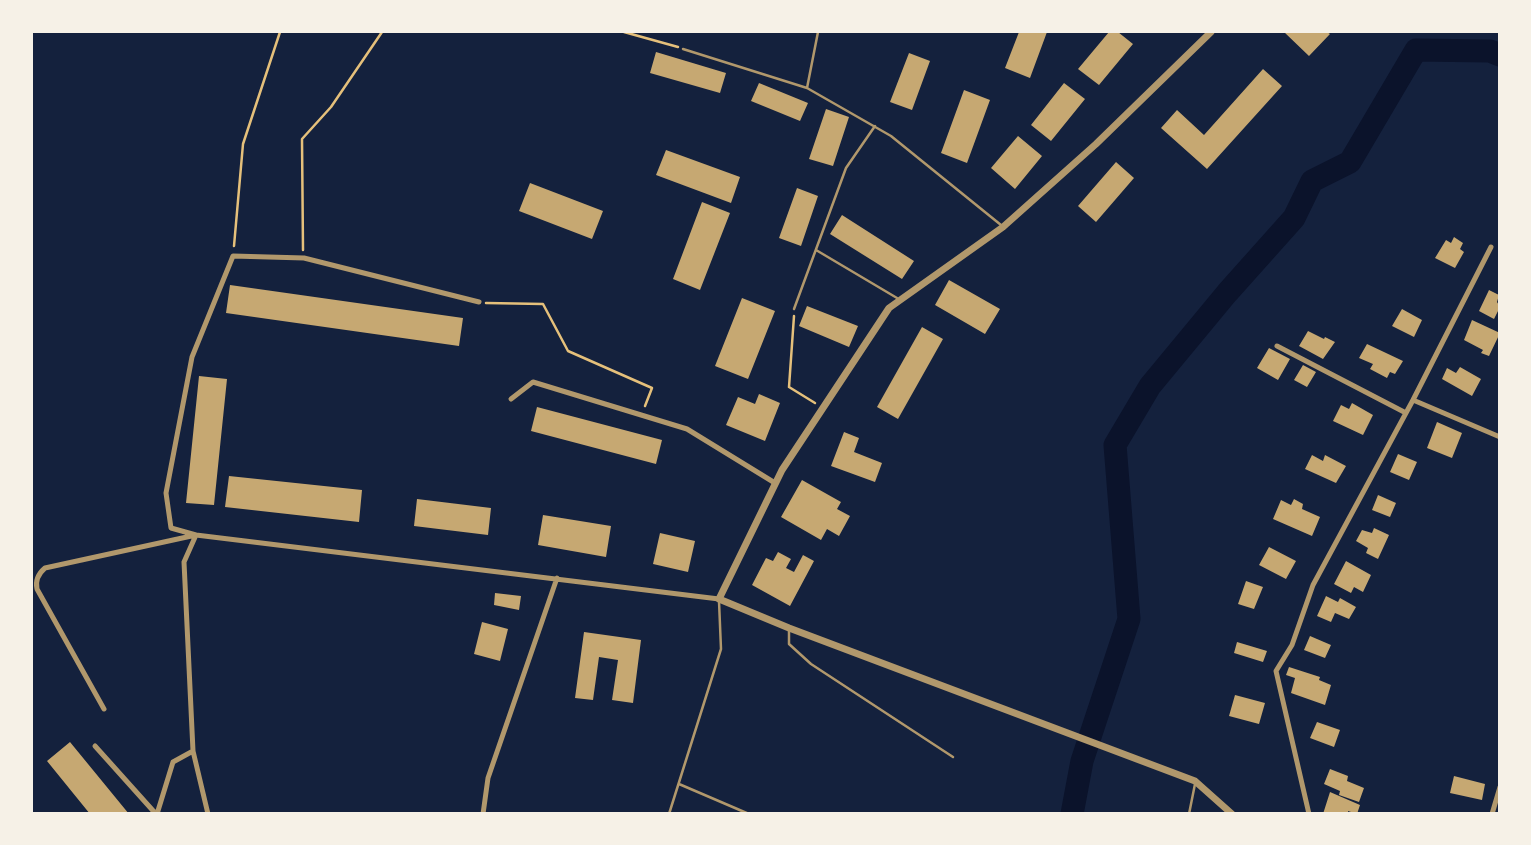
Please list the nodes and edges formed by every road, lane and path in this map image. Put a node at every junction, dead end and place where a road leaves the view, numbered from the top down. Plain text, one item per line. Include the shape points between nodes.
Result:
1 (280, 32) edge
2 (382, 32) edge
3 (624, 32) edge
4 (818, 32) edge
5 (1211, 32) edge
6 (684, 48) joint
7 (807, 88) junction
8 (875, 126) junction
9 (1003, 227) junction
10 (1490, 247) dead end
11 (816, 250) junction
12 (233, 257) junction
13 (304, 258) junction
14 (900, 300) junction
15 (479, 303) joint
16 (794, 309) joint
17 (1277, 346) dead end
18 (511, 399) dead end
19 (1413, 400) junction
20 (645, 406) dead end
21 (821, 407) junction
22 (1406, 413) junction
23 (1500, 437) edge
24 (775, 483) junction
25 (196, 535) junction
26 (557, 578) junction
27 (719, 599) junction
28 (789, 628) junction
29 (104, 709) dead end
30 (95, 746) dead end
31 (193, 751) junction
32 (953, 757) dead end
33 (1195, 781) junction
34 (679, 784) junction
35 (1500, 787) edge
36 (156, 814) edge
37 (208, 814) edge
38 (483, 814) edge
39 (669, 814) edge
40 (749, 814) edge
41 (1189, 814) edge
42 (1233, 814) edge
43 (1310, 814) edge
44 (1492, 814) edge

1 - 12 path via 243,144
2 - 13 path via 331,107 302,139
3 - 6 path
4 - 7 lane
5 - 9 street
6 - 7 lane
7 - 8 lane
8 - 9 lane
8 - 11 lane via 846,168
9 - 14 street
10 - 19 street
11 - 14 lane
11 - 16 lane
12 - 13 street
12 - 25 street via 192,357 166,493 171,528
13 - 15 street
14 - 21 street via 889,308
15 - 20 path via 543,304 568,351 652,388
16 - 21 path via 789,387
17 - 22 street
18 - 24 street via 533,382 687,429
19 - 22 street
19 - 23 street
21 - 24 street
22 - 43 street via 1313,585 1292,645 1276,671
24 - 27 street
25 - 26 street
25 - 29 street via 39,573 37,589
25 - 31 street via 184,562
26 - 27 street
26 - 38 street via 488,778
27 - 28 street
27 - 34 lane via 721,649
28 - 32 lane via 789,644 811,664
28 - 33 street
30 - 36 street
31 - 36 street via 173,762
31 - 37 street
33 - 41 lane
33 - 42 street
34 - 39 lane
34 - 40 lane
35 - 44 street

